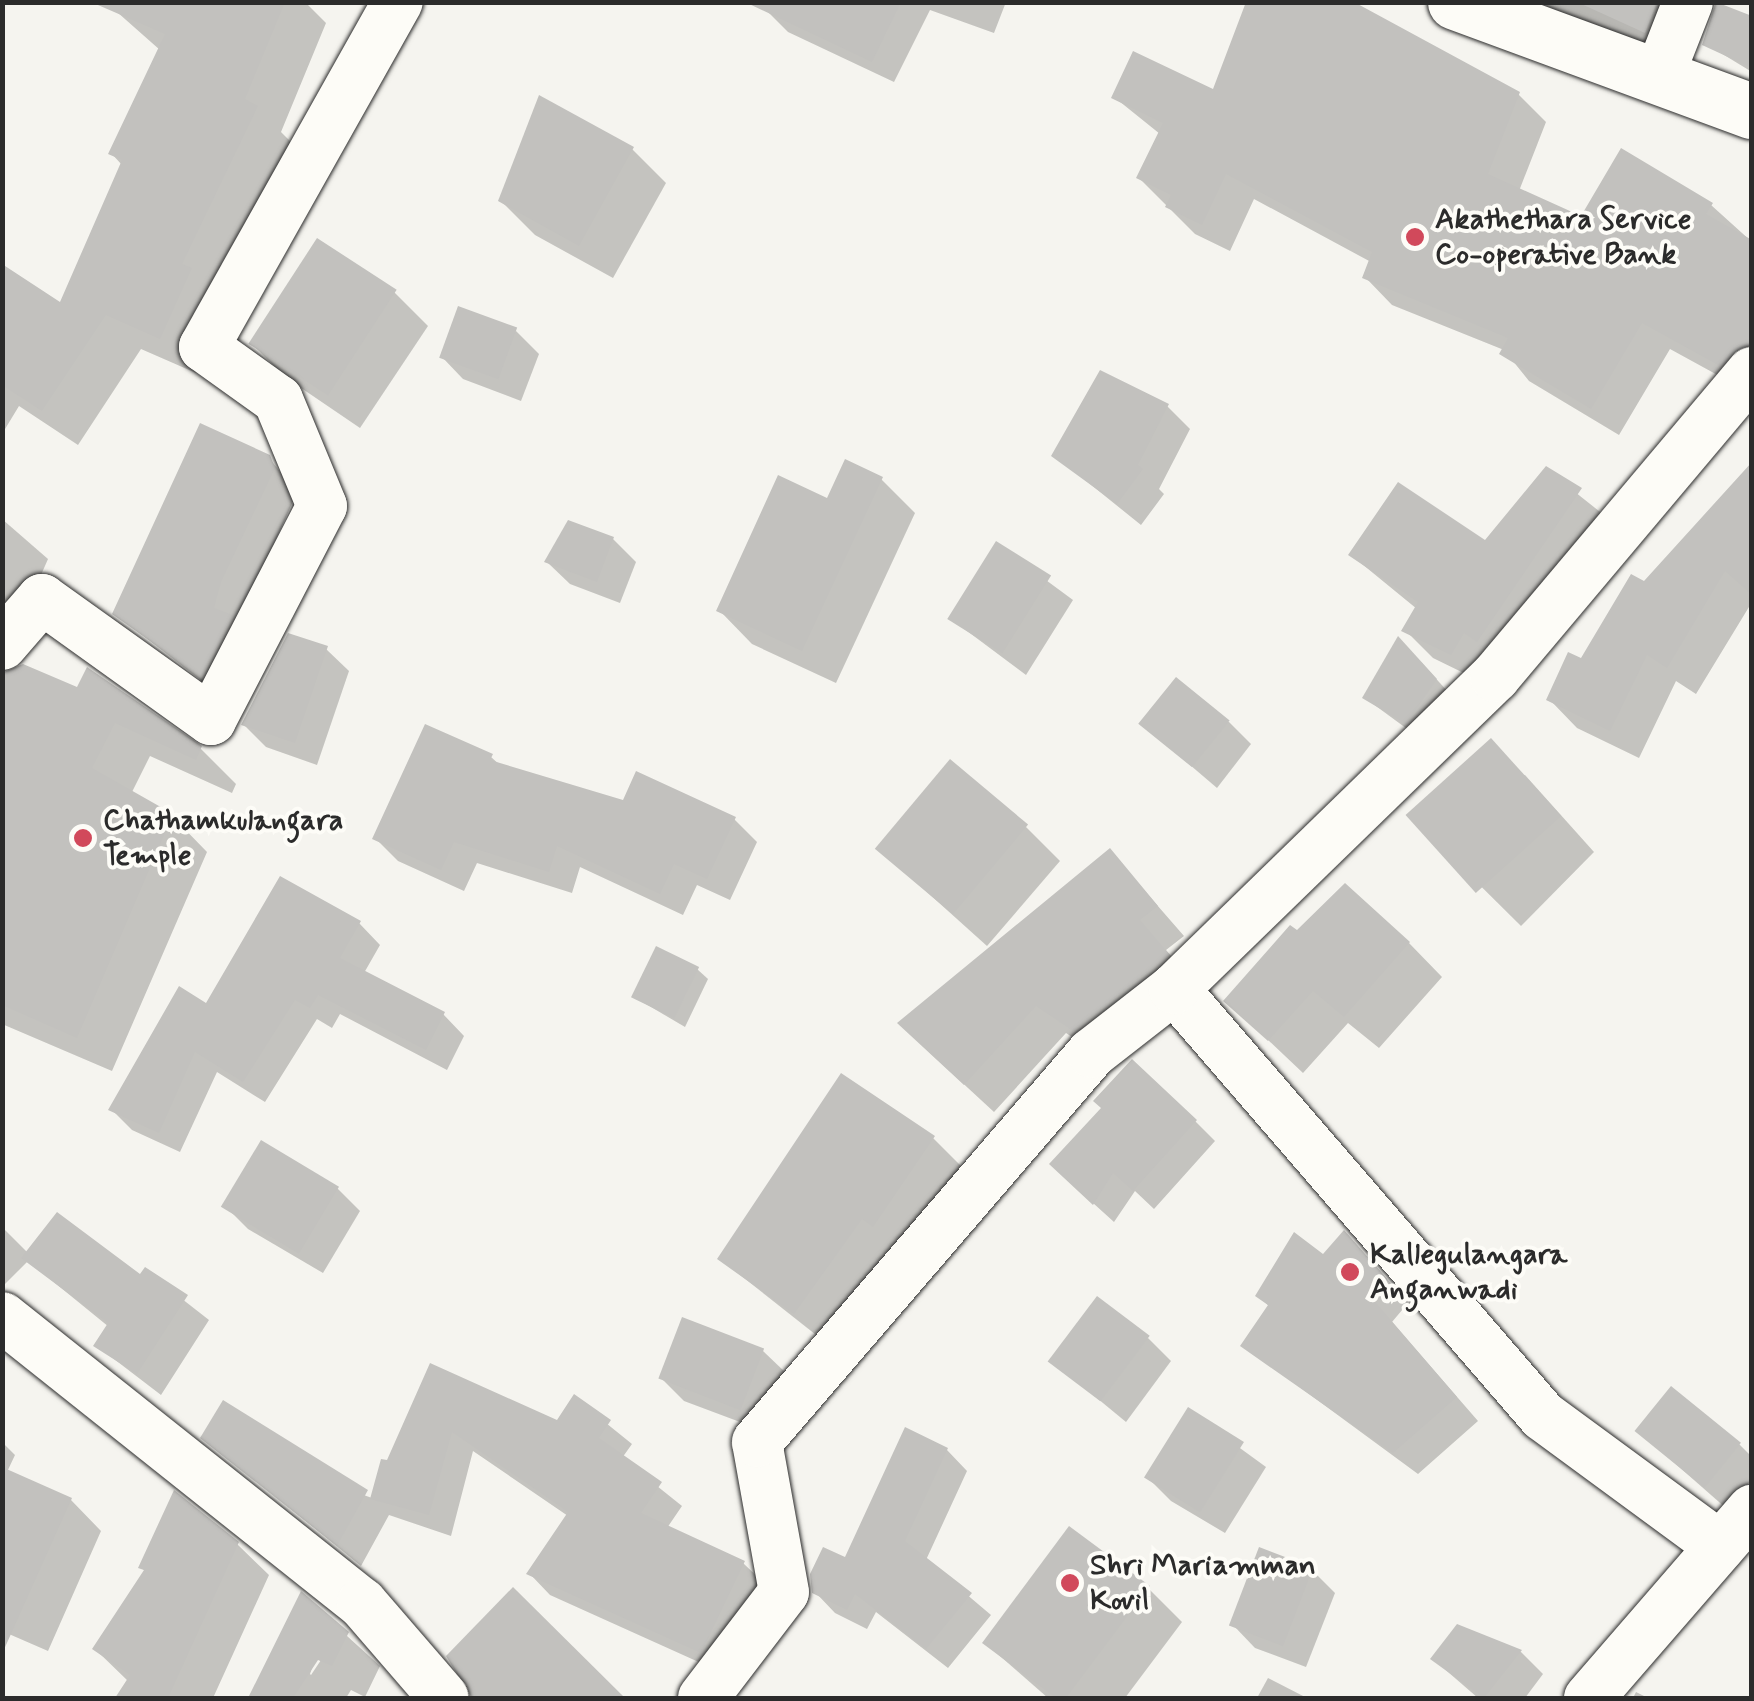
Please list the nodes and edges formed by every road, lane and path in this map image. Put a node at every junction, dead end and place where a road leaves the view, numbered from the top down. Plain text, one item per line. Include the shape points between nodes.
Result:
1 (398, 2) edge
2 (1455, 2) edge
3 (1688, 2) edge
4 (1659, 76) junction
5 (1752, 111) edge
6 (1752, 372) edge
7 (2, 645) edge
8 (1174, 989) junction
9 (2, 1317) edge
10 (1736, 1528) edge
11 (444, 1698) edge
12 (703, 1698) edge
13 (1589, 1698) edge

1 - 7 street via 204,347 278,400 322,506 212,720 42,599
2 - 4 main road
3 - 4 street
4 - 5 main road
6 - 8 street via 1495,677
8 - 10 street via 1543,1416
8 - 12 street via 1092,1053 756,1442 784,1592
9 - 11 street via 362,1603
10 - 13 street

